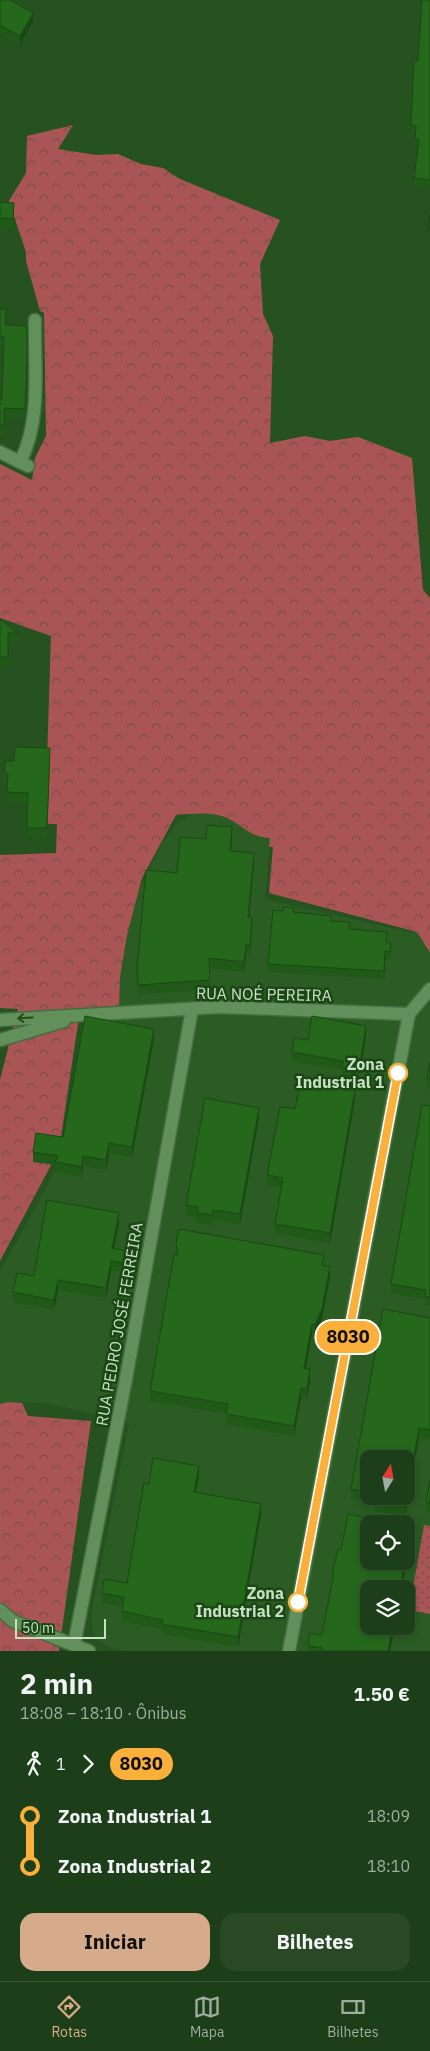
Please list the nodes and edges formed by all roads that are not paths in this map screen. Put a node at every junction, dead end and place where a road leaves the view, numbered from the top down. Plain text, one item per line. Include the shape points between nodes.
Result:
1 (35, 320) dead end
2 (0, 452) edge
3 (430, 990) edge
4 (192, 1008) junction
5 (409, 1014) junction
6 (86, 1015) junction
7 (0, 1020) edge
8 (0, 1040) edge
9 (0, 1610) edge
10 (74, 1645) junction
11 (89, 1651) edge
12 (289, 1651) edge

1 - 2 street via 34,415 24,464
3 - 5 street
4 - 5 street, RUA NOÉ PEREIRA via 250,1007
4 - 6 street, RUA NOÉ PEREIRA
4 - 10 street, RUA PEDRO JOSÉ FERREIRA via 126,1379
5 - 12 street
6 -> 7 street, RUA NOÉ PEREIRA
6 - 8 street, RUA NOÉ PEREIRA
9 - 10 street via 13,1621
10 - 11 street

